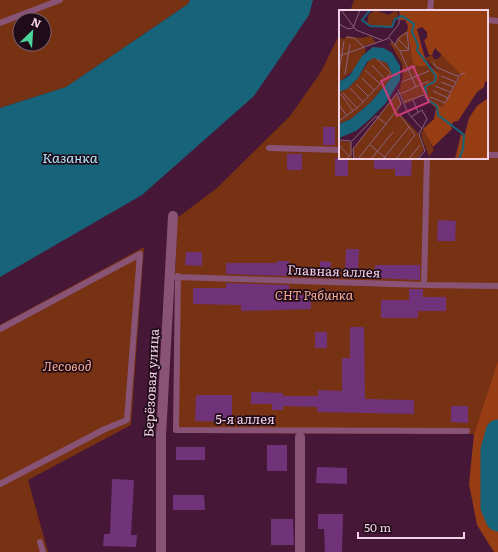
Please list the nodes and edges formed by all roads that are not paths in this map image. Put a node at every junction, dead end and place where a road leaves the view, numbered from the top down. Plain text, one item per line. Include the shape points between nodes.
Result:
1 (60, 0) edge
2 (431, 0) edge
3 (430, 10) edge
4 (488, 20) edge
5 (498, 21) edge
6 (0, 23) edge
7 (269, 148) dead end
8 (339, 150) edge
9 (427, 159) edge
10 (173, 216) dead end
11 (174, 277) junction
12 (424, 285) junction
13 (498, 286) edge
14 (0, 329) edge
15 (467, 431) dead end
16 (300, 438) dead end
17 (0, 484) edge
18 (40, 542) dead end
19 (42, 552) edge
20 (161, 552) edge
21 (300, 552) edge

1 - 6 lane
2 - 3 lane
4 - 5 lane
7 - 8 lane
9 - 12 lane
10 - 11 street, Берёзовая улица
11 - 12 lane, Главная аллея
11 - 15 lane, 5-я аллея via 176,430
11 - 20 street, Берёзовая улица via 161,436
12 - 13 lane, Главная аллея
14 - 17 lane via 140,254 127,420
16 - 21 street
18 - 19 lane

